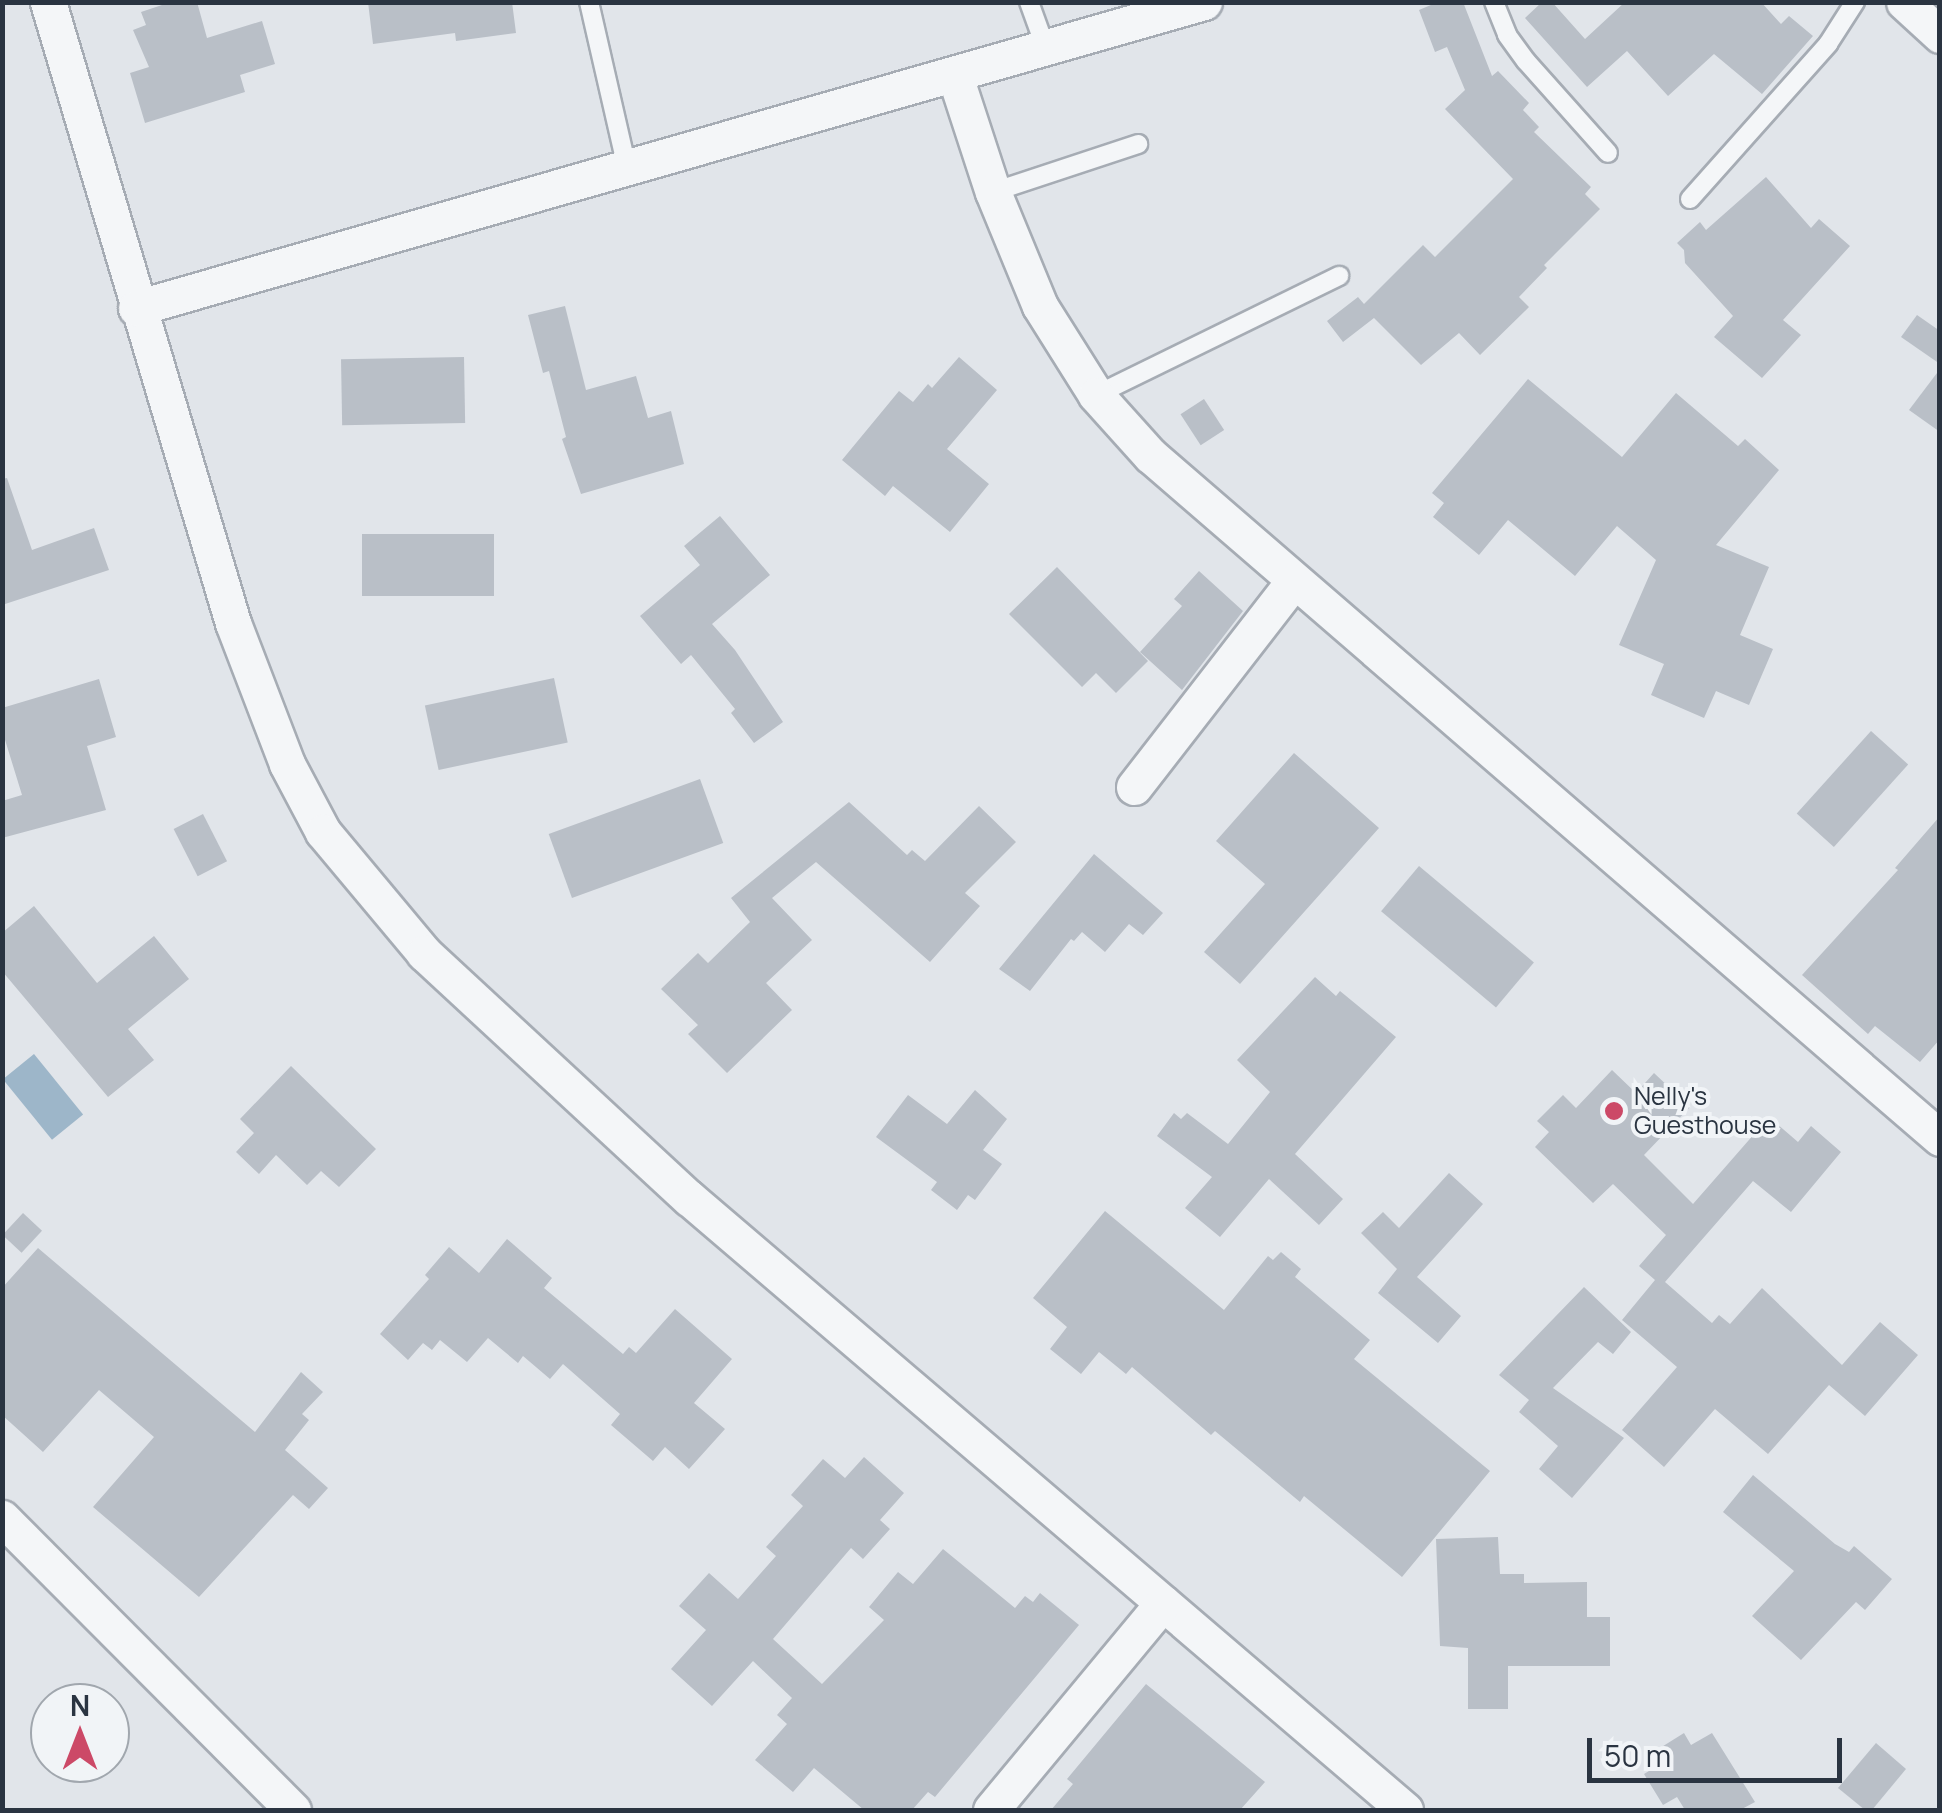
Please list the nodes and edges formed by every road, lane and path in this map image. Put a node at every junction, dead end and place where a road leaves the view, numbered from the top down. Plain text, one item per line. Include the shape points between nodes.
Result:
1 (48, 2) edge
2 (589, 2) edge
3 (1030, 2) edge
4 (1204, 2) edge
5 (1494, 2) edge
6 (1855, 2) edge
7 (1904, 2) edge
8 (1940, 35) edge
9 (1046, 50) junction
10 (955, 76) junction
11 (1138, 144) dead end
12 (1608, 153) dead end
13 (627, 168) junction
14 (993, 192) junction
15 (1690, 198) dead end
16 (1340, 276) dead end
17 (136, 308) junction
18 (1096, 395) junction
19 (1293, 582) junction
20 (1134, 787) dead end
21 (1940, 1138) edge
22 (2, 1518) edge
23 (1164, 1603) junction
24 (293, 1810) edge
25 (991, 1810) edge
26 (1405, 1810) edge

1 - 17 street
2 - 13 lane
3 - 9 lane
4 - 9 street
5 - 12 lane via 1506,35
6 - 15 lane via 1828,44
7 - 8 street
9 - 10 street
10 - 13 street
10 - 14 street
11 - 14 lane
13 - 17 street
14 - 18 street via 1040,306
16 - 18 lane
17 - 23 street via 233,623 288,764 323,832 424,953 690,1198
18 - 19 street via 1150,456
19 - 20 street
19 - 21 street
22 - 24 street
23 - 25 street
23 - 26 street

